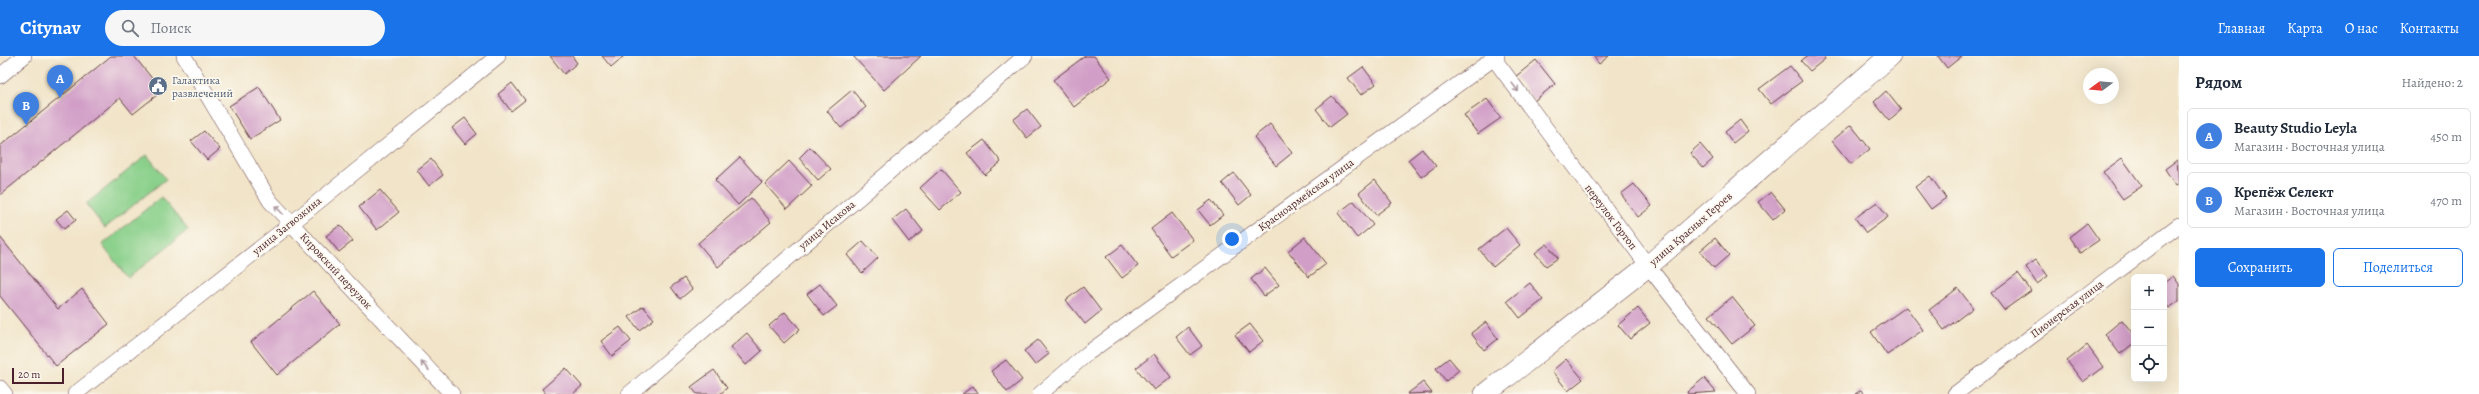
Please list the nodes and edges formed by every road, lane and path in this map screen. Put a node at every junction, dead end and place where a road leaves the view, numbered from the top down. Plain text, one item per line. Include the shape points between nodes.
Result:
1 (24, 56) edge
2 (184, 56) edge
3 (498, 56) edge
4 (1025, 56) edge
5 (1890, 56) edge
6 (1494, 57) edge
7 (0, 76) edge
8 (292, 223) junction
9 (2179, 225) edge
10 (1648, 266) junction
11 (0, 388) edge
12 (5, 394) edge
13 (74, 394) edge
14 (452, 394) edge
15 (629, 394) edge
16 (1040, 394) edge
17 (1485, 394) edge
18 (1748, 394) edge
19 (1955, 394) edge

1 - 7 street
8 -> 2 street, Кировский переулок via 270,201
3 - 8 street, улица Загвозкина
4 - 15 street, улица Исакова
5 - 10 main road, улица Красных Героев
6 -> 10 street, переулок Гортоп
6 - 16 street, Красноармейская улица via 1088,353
8 - 13 street, улица Загвозкина
14 -> 8 street, Кировский переулок
9 - 19 street, Пионерская улица
10 - 17 main road, улица Красных Героев
10 - 18 street, переулок Гортоп
11 - 12 street

